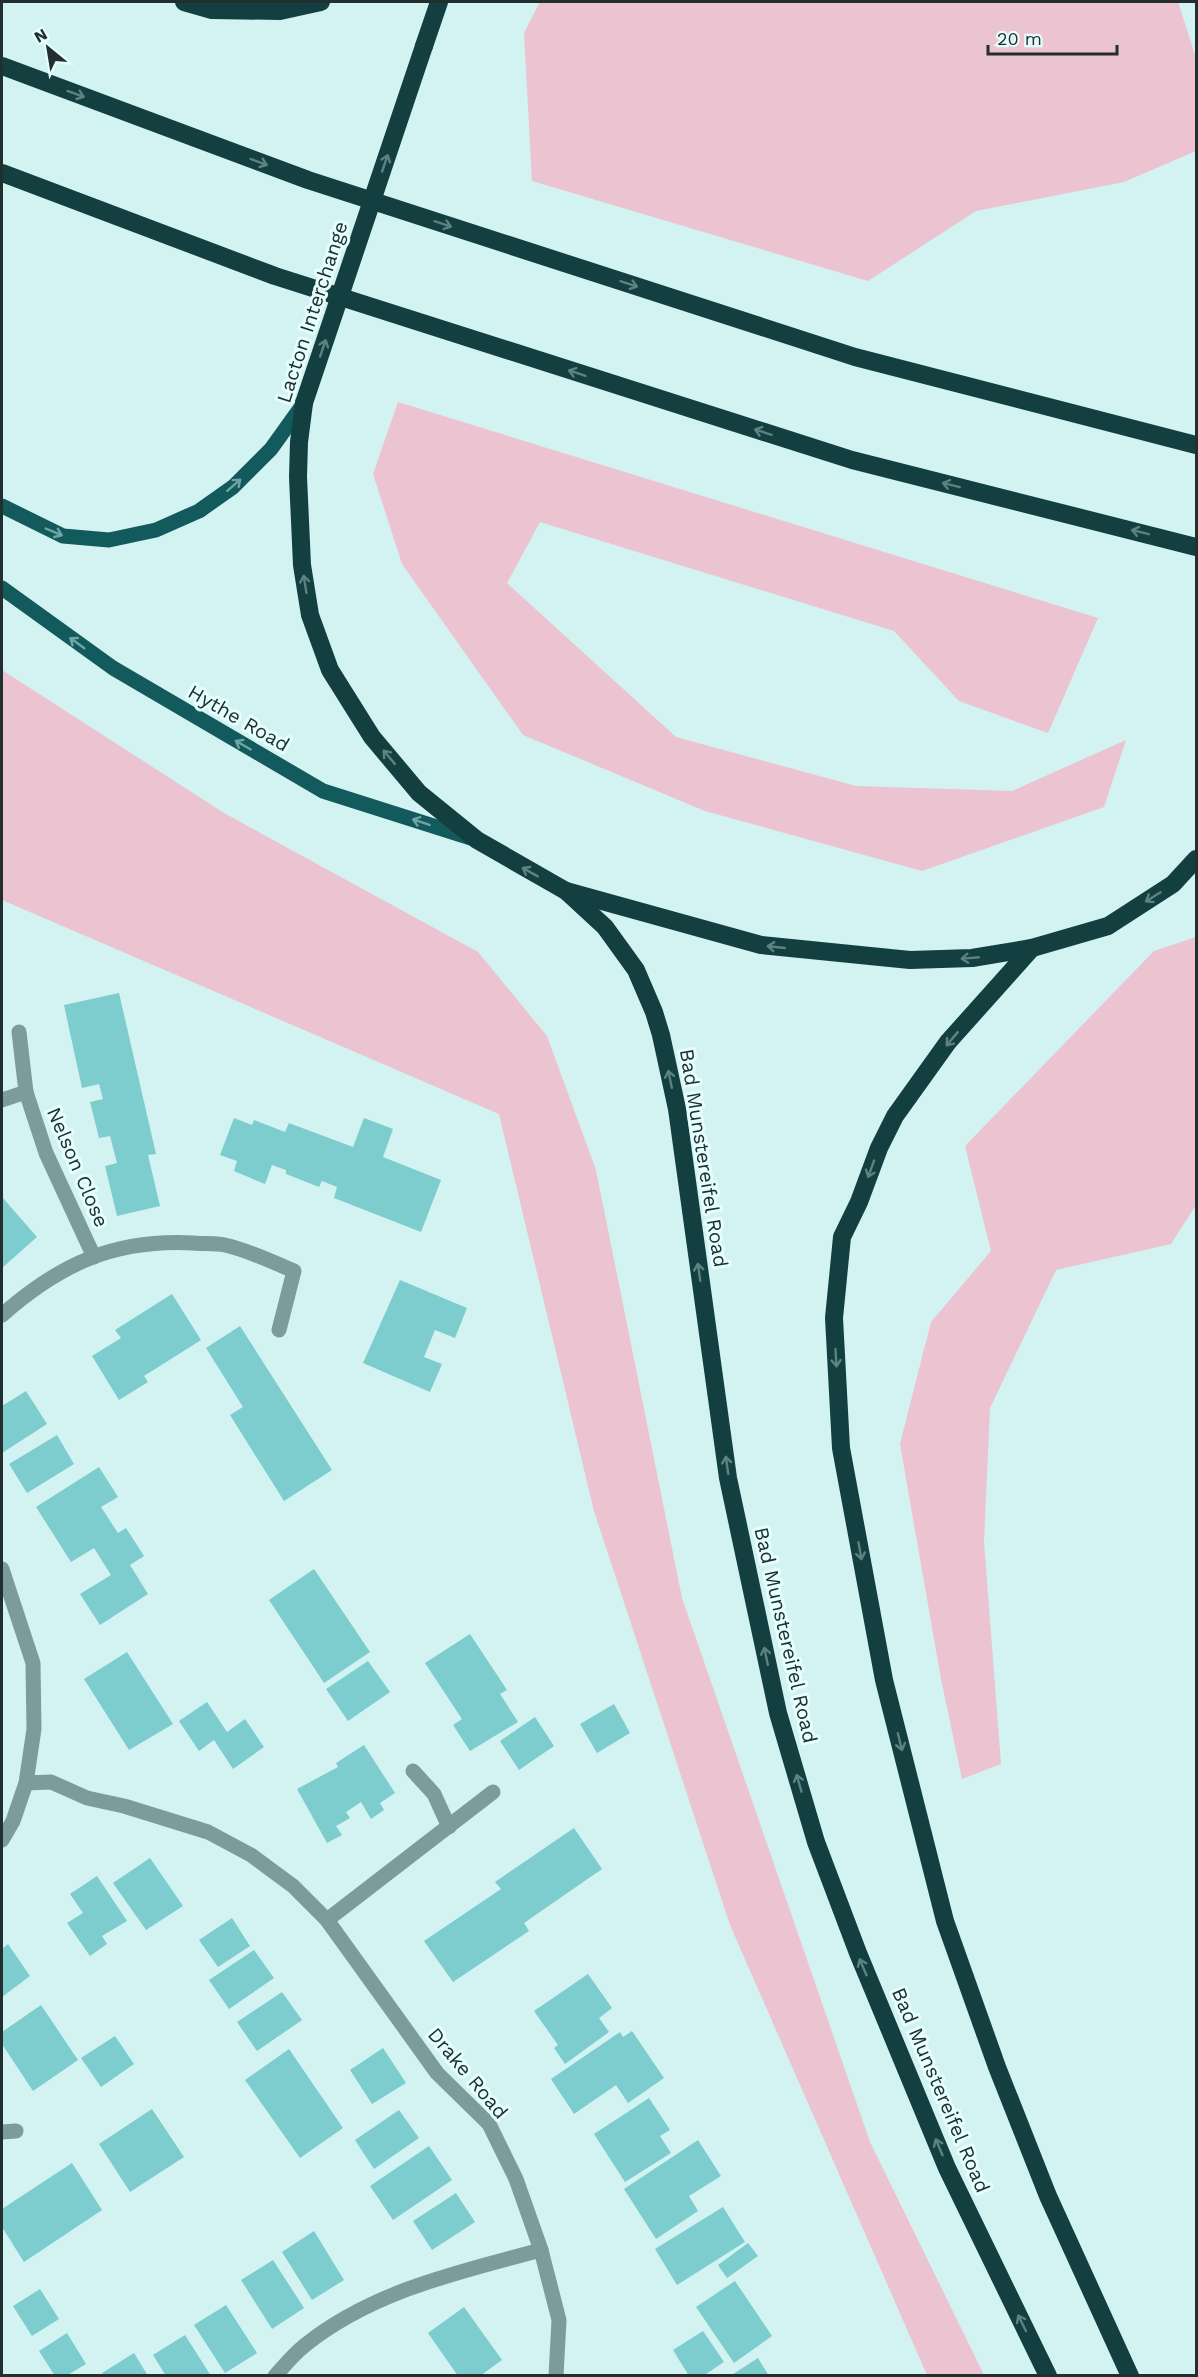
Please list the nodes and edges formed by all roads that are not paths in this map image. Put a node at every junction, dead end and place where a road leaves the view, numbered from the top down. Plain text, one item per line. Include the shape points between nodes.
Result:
1 (184, 2) edge
2 (321, 2) edge
3 (439, 2) edge
4 (2, 66) edge
5 (2, 173) edge
6 (304, 403) junction
7 (1197, 445) edge
8 (2, 506) edge
9 (1197, 547) edge
10 (2, 588) edge
11 (477, 840) junction
12 (1197, 859) edge
13 (566, 891) junction
14 (1032, 948) junction
15 (19, 1032) dead end
16 (26, 1092) junction
17 (2, 1100) edge
18 (94, 1257) junction
19 (2, 1315) edge
20 (279, 1330) dead end
21 (2, 1569) edge
22 (413, 1771) dead end
23 (26, 1783) junction
24 (493, 1792) dead end
25 (449, 1827) junction
26 (2, 1840) edge
27 (327, 1920) junction
28 (541, 2250) junction
29 (275, 2376) edge
30 (556, 2376) edge
31 (1048, 2376) edge
32 (1130, 2376) edge

1 - 2 highway via 212,10 280,11
6 -> 3 highway, Lacton Interchange, bridge
4 -> 7 highway via 308,180 844,353
9 -> 5 highway via 852,460 275,276
8 -> 6 main road via 63,536 109,540 156,530 199,511 233,487 271,449
11 -> 6 highway, Lacton Interchange via 419,793 372,736 330,670 310,615 302,565 298,442
11 -> 10 main road, Hythe Road via 322,791 112,668
13 -> 11 highway, Lacton Interchange
12 -> 14 highway via 1173,885 1108,926
14 -> 13 highway via 972,958 910,960 761,945
31 -> 13 highway, Bad Munstereifel Road via 947,2168 816,1842 778,1713 729,1478 677,1109 661,1035 636,970 605,927
14 -> 32 highway via 948,1042 895,1116 842,1237 834,1318 841,1448 884,1680 945,1921 1048,2196
15 - 16 street, Nelson Close
16 - 17 street, Nelson Close
16 - 18 street, Nelson Close via 46,1153
18 - 19 street, Nelson Close via 74,1264 25,1294
18 - 20 street, Nelson Close via 121,1246 153,1243 225,1245 294,1271
21 - 23 street via 33,1663 34,1729
22 - 25 street via 434,1794
23 - 26 street
23 - 27 street, Drake Road via 51,1782 87,1798 208,1832 251,1855 293,1886
24 - 25 street
25 - 27 street
27 - 28 street, Drake Road via 437,2073 489,2124 516,2179
28 - 29 street via 400,2290 347,2317 303,2346
28 - 30 street, Drake Road via 559,2320

